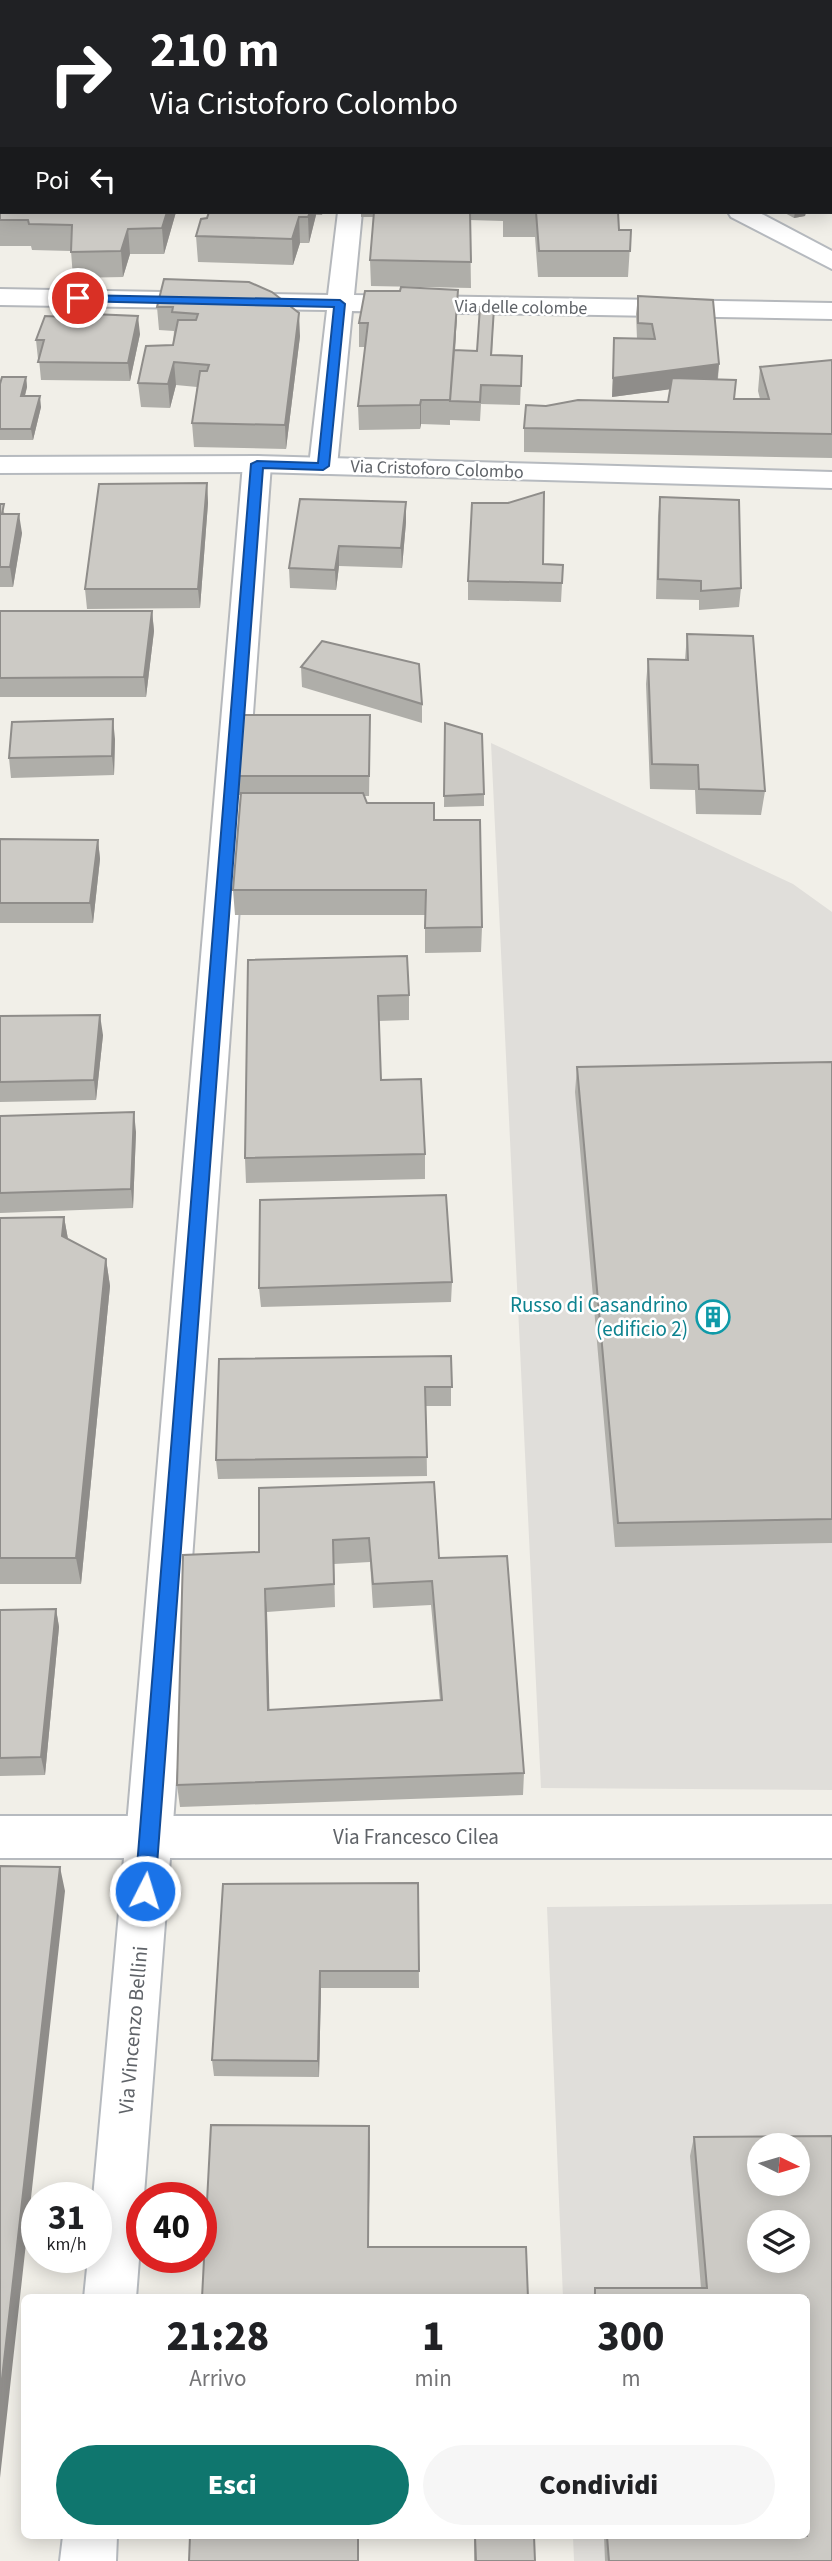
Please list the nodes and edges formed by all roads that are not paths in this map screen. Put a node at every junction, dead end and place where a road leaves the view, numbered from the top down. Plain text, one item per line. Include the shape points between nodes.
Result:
1 (350, 214) edge
2 (744, 214) edge
3 (832, 261) edge
4 (0, 297) edge
5 (340, 304) junction
6 (832, 311) edge
7 (257, 464) junction
8 (0, 465) edge
9 (323, 466) junction
10 (832, 480) edge
11 (0, 1837) edge
12 (149, 1837) junction
13 (832, 1837) edge
14 (110, 2294) edge
15 (90, 2539) edge
16 (88, 2561) edge

1 - 5 street
2 - 3 street
4 - 5 street, Via delle colombe
5 - 6 street, Via delle colombe
5 - 9 street
7 - 8 street, Via Cristoforo Colombo
7 - 9 street, Via Cristoforo Colombo
7 - 12 street, Via Vincenzo Bellini
9 - 10 street, Via Cristoforo Colombo
11 - 12 street, Via Francesco Cilea
12 - 13 street, Via Francesco Cilea
12 - 14 street, Via Vincenzo Bellini
15 - 16 street

